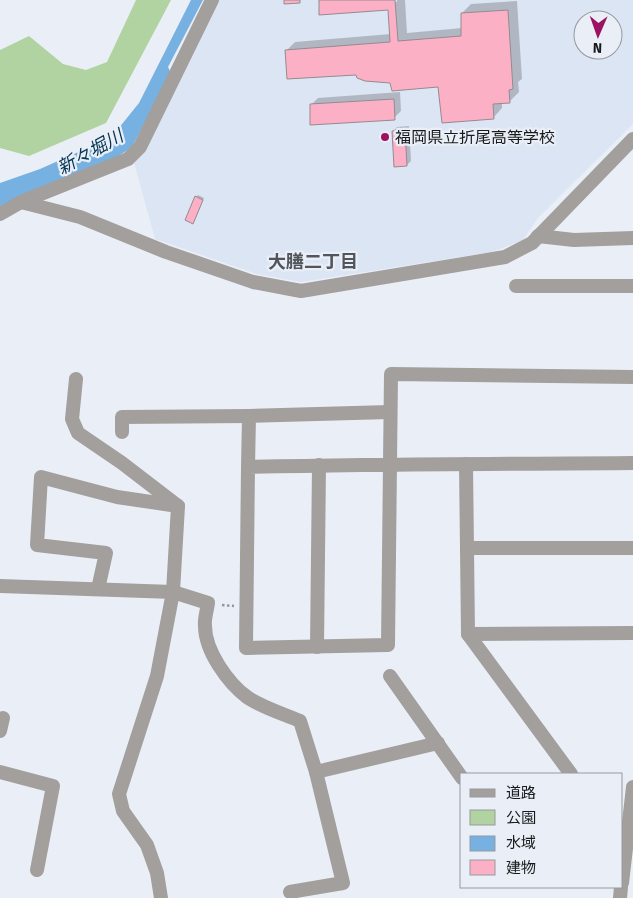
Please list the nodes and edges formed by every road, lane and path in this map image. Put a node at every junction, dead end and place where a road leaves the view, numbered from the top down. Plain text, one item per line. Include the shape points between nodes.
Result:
1 (212, 0) edge
2 (633, 139) edge
3 (21, 202) junction
4 (0, 214) edge
5 (538, 236) junction
6 (633, 238) edge
7 (516, 286) dead end
8 (633, 286) edge
9 (633, 377) edge
10 (76, 379) dead end
11 (390, 412) junction
12 (249, 416) junction
13 (122, 432) dead end
14 (633, 463) edge
15 (466, 464) junction
16 (319, 465) junction
17 (391, 465) junction
18 (248, 467) junction
19 (178, 506) junction
20 (468, 548) junction
21 (633, 548) edge
22 (0, 586) edge
23 (98, 589) junction
24 (173, 592) junction
25 (208, 603) junction
26 (247, 607) junction
27 (633, 633) edge
28 (468, 634) junction
29 (317, 647) junction
30 (390, 676) dead end
31 (438, 743) junction
32 (0, 772) edge
33 (316, 772) junction
34 (570, 773) edge
35 (460, 775) edge
36 (633, 787) edge
37 (632, 803) edge
38 (624, 839) edge
39 (623, 862) edge
40 (37, 870) dead end
41 (290, 892) dead end
42 (161, 898) edge

1 - 3 street via 140,147 128,159
2 - 5 street
3 - 4 street
3 - 5 street via 80,217 166,252 253,282 301,291 505,257 532,243
5 - 6 street via 574,240
7 - 8 street
9 - 11 street via 391,374
10 - 19 street via 72,419 78,433
11 - 12 street
11 - 17 street
12 - 13 street via 122,418
12 - 18 street
14 - 15 street
15 - 17 street
15 - 20 street
16 - 17 street
16 - 18 street
16 - 29 street
17 - 29 street via 388,645
18 - 26 street
19 - 23 street via 117,497 41,477 37,545 106,553
19 - 24 street
20 - 21 street
20 - 28 street
22 - 23 street
23 - 24 street
24 - 25 street
24 - 42 street via 157,676 119,794 123,812 147,845 157,873
25 - 26 path
25 - 33 street via 204,625 214,659 248,697 300,721
26 - 29 street via 246,648
27 - 28 street
28 - 34 street
30 - 31 street
31 - 33 street
31 - 35 street
32 - 40 street via 53,786
33 - 41 street via 343,883
36 - 37 street
37 - 38 street
38 - 39 street

